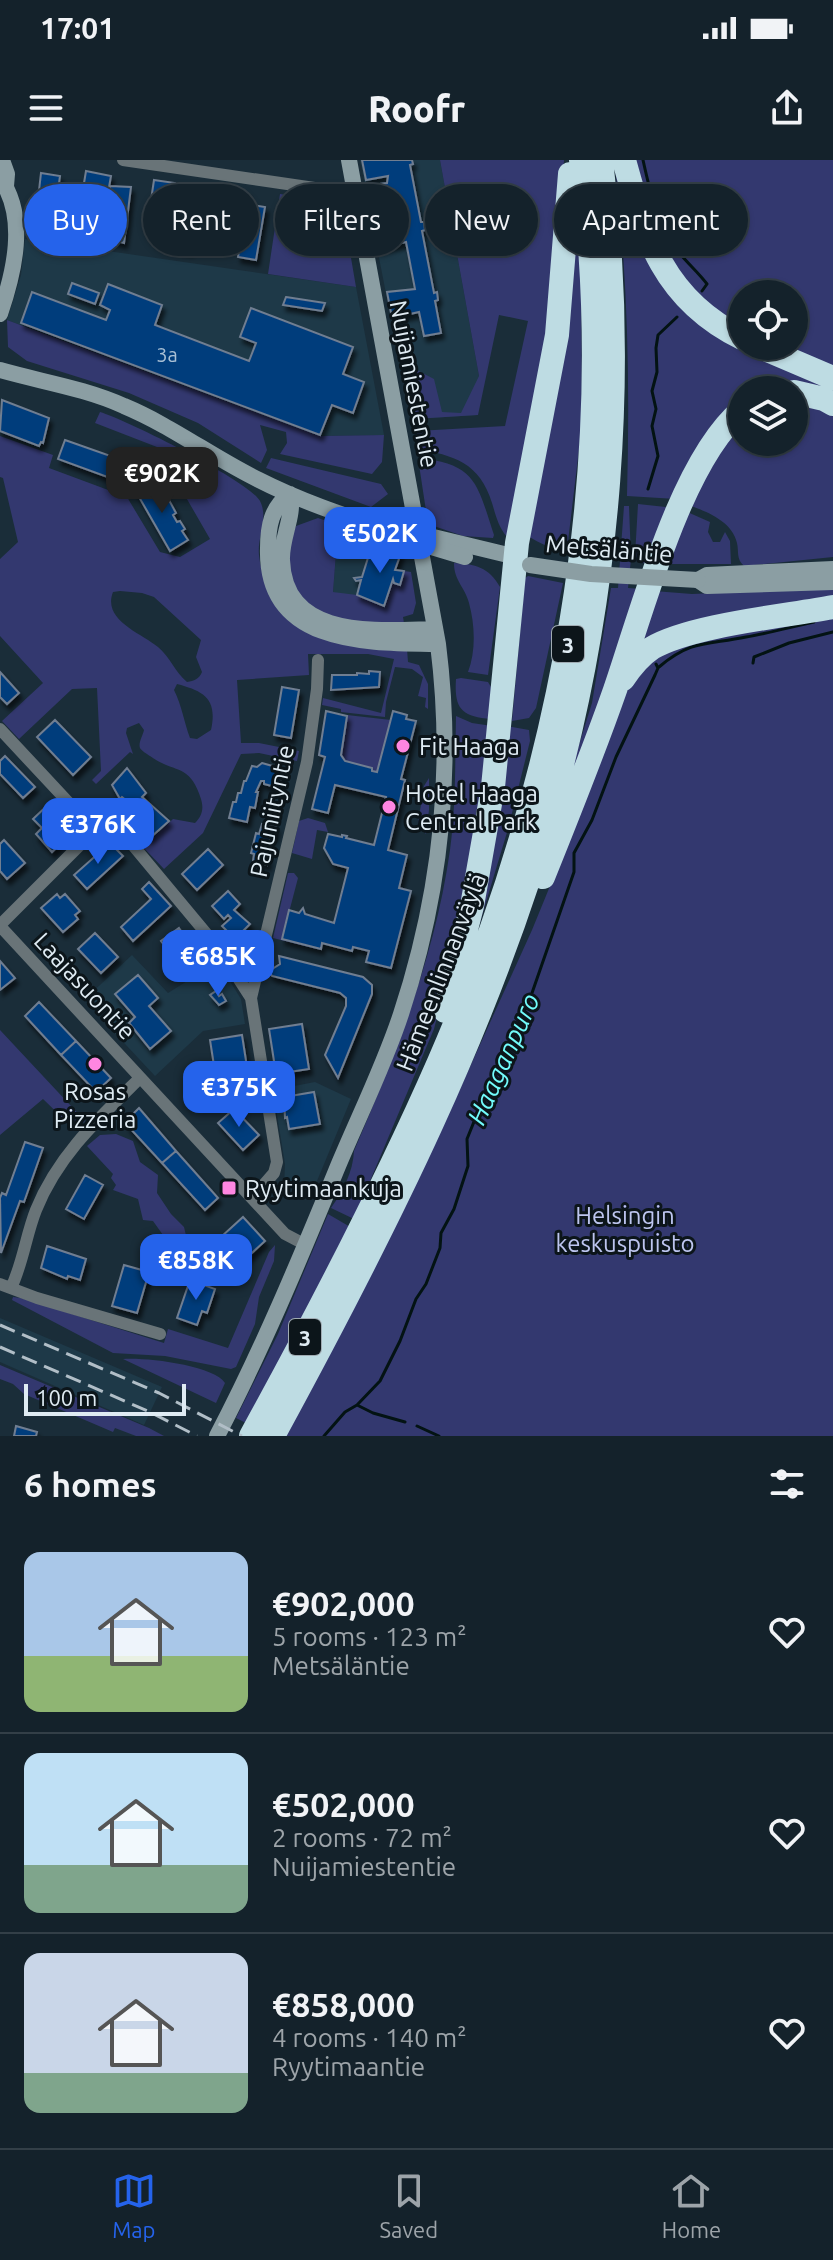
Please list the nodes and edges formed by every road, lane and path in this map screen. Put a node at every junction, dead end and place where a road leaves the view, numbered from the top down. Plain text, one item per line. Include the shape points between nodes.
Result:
1 (2, 160) edge
2 (123, 160) edge
3 (349, 160) edge
4 (571, 160) edge
5 (581, 160) edge
6 (601, 160) edge
7 (624, 160) edge
8 (3, 182) edge
9 (287, 184) edge
10 (354, 184) edge
11 (367, 256) edge
12 (0, 314) edge
13 (728, 329) edge
14 (791, 360) edge
15 (0, 370) edge
16 (833, 378) edge
17 (808, 395) edge
18 (833, 404) edge
19 (728, 425) edge
20 (290, 494) junction
21 (522, 564) junction
22 (833, 569) edge
23 (698, 580) junction
24 (833, 582) edge
25 (833, 607) edge
26 (436, 636) junction
27 (318, 660) dead end
28 (614, 691) junction
29 (0, 729) edge
30 (106, 819) junction
31 (0, 926) edge
32 (251, 998) junction
33 (479, 1012) junction
34 (140, 1078) junction
35 (419, 1106) junction
36 (252, 1198) junction
37 (306, 1245) junction
38 (6, 1286) edge
39 (160, 1334) dead end
40 (217, 1436) edge
41 (251, 1436) edge
42 (273, 1436) edge

1 - 8 main road via 7,174
2 - 9 street
3 - 10 main road, Nuijamiestentie
4 - 21 highway via 557,335
5 - 35 highway, Hämeenlinnanväylä / 3 via 594,383 587,503 571,629 550,730 512,863
6 - 33 highway, Hämeenlinnanväylä / 3 via 612,383 609,473 591,630 553,797
7 - 13 highway via 658,260 690,301
8 - 12 main road via 16,226 10,286
11 - 26 main road, Nuijamiestentie
14 - 16 highway
15 - 20 main road, Metsäläntie via 122,404
17 - 18 highway
19 - 28 highway via 681,505
20 - 21 main road, Metsäläntie, bridge via 415,542 506,566
20 - 26 main road via 293,508 284,531 282,562 291,592 306,610 341,627
21 - 23 main road, Metsäläntie, bridge
21 - 35 highway via 483,854
22 - 23 main road, Metsäläntie via 707,575
23 - 24 main road, Metsäläntie via 707,586
25 - 28 highway via 668,641 633,664
26 - 37 main road, Nuijamiestentie via 445,714 445,796 429,913 401,1017
27 - 32 street, Pajuniityntie via 307,762
28 - 33 highway via 515,949
29 - 30 street via 69,803
30 - 31 street
30 - 32 street via 175,894
31 - 34 street, Laajasuontie
32 - 36 street, Pajuniityntie via 277,1162
33 - 42 highway, Hämeenlinnanväylä / 3 via 381,1231
34 - 36 street, Laajasuontie
34 - 38 street via 78,1139 46,1189
35 - 41 highway, Hämeenlinnanväylä / 3 via 358,1236
36 - 37 street, Laajasuontie via 285,1234
37 - 40 main road, Nuijamiestentie
38 - 39 street

